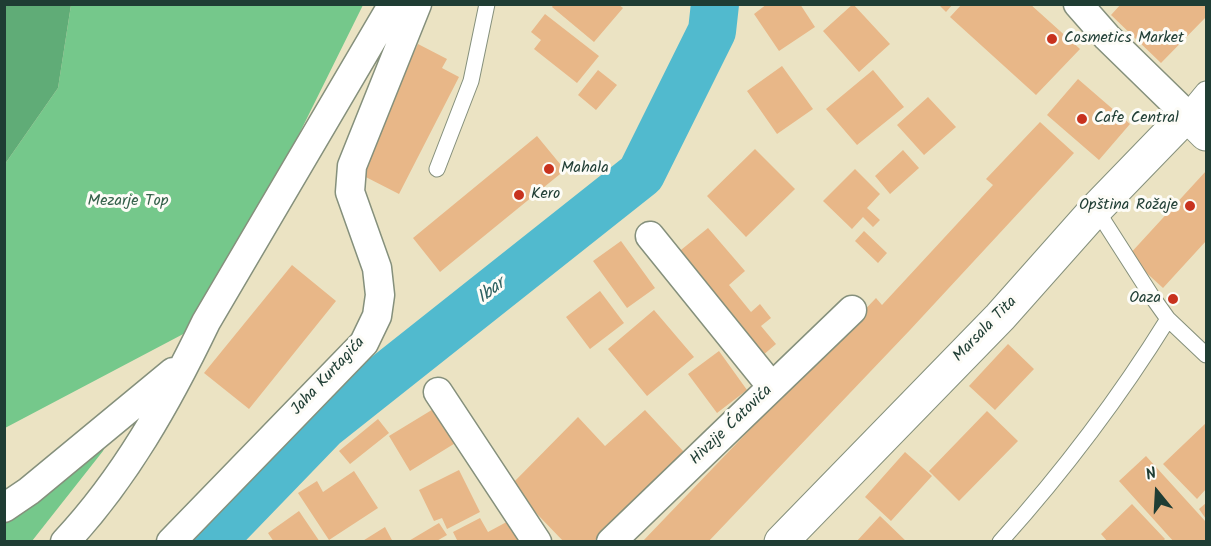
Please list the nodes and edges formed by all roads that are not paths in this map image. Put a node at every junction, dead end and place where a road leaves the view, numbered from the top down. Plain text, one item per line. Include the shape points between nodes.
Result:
1 (393, 4) edge
2 (417, 4) edge
3 (488, 4) edge
4 (1078, 4) edge
5 (1200, 113) edge
6 (437, 169) dead end
7 (1096, 209) junction
8 (650, 236) dead end
9 (852, 310) dead end
10 (1168, 319) junction
11 (1206, 355) edge
12 (189, 358) junction
13 (772, 387) junction
14 (438, 392) dead end
15 (4, 508) edge
16 (65, 542) edge
17 (171, 542) edge
18 (537, 542) edge
19 (611, 542) edge
20 (781, 542) edge
21 (1000, 542) edge

1 - 12 street via 206,322
2 - 17 street, Jaha Kurtagića via 352,166 350,192 377,268 377,316 364,343
3 - 6 lane via 471,81
4 - 5 street via 1107,37
5 - 7 street, Marsala Tita
7 - 10 lane
7 - 20 street, Marsala Tita via 1000,317
8 - 13 street
9 - 13 street, Hivzije Ćatovića
10 - 11 lane
10 - 21 lane via 1097,426
12 - 15 street
12 - 16 street via 120,478
13 - 19 street, Hivzije Ćatovića
14 - 18 street

